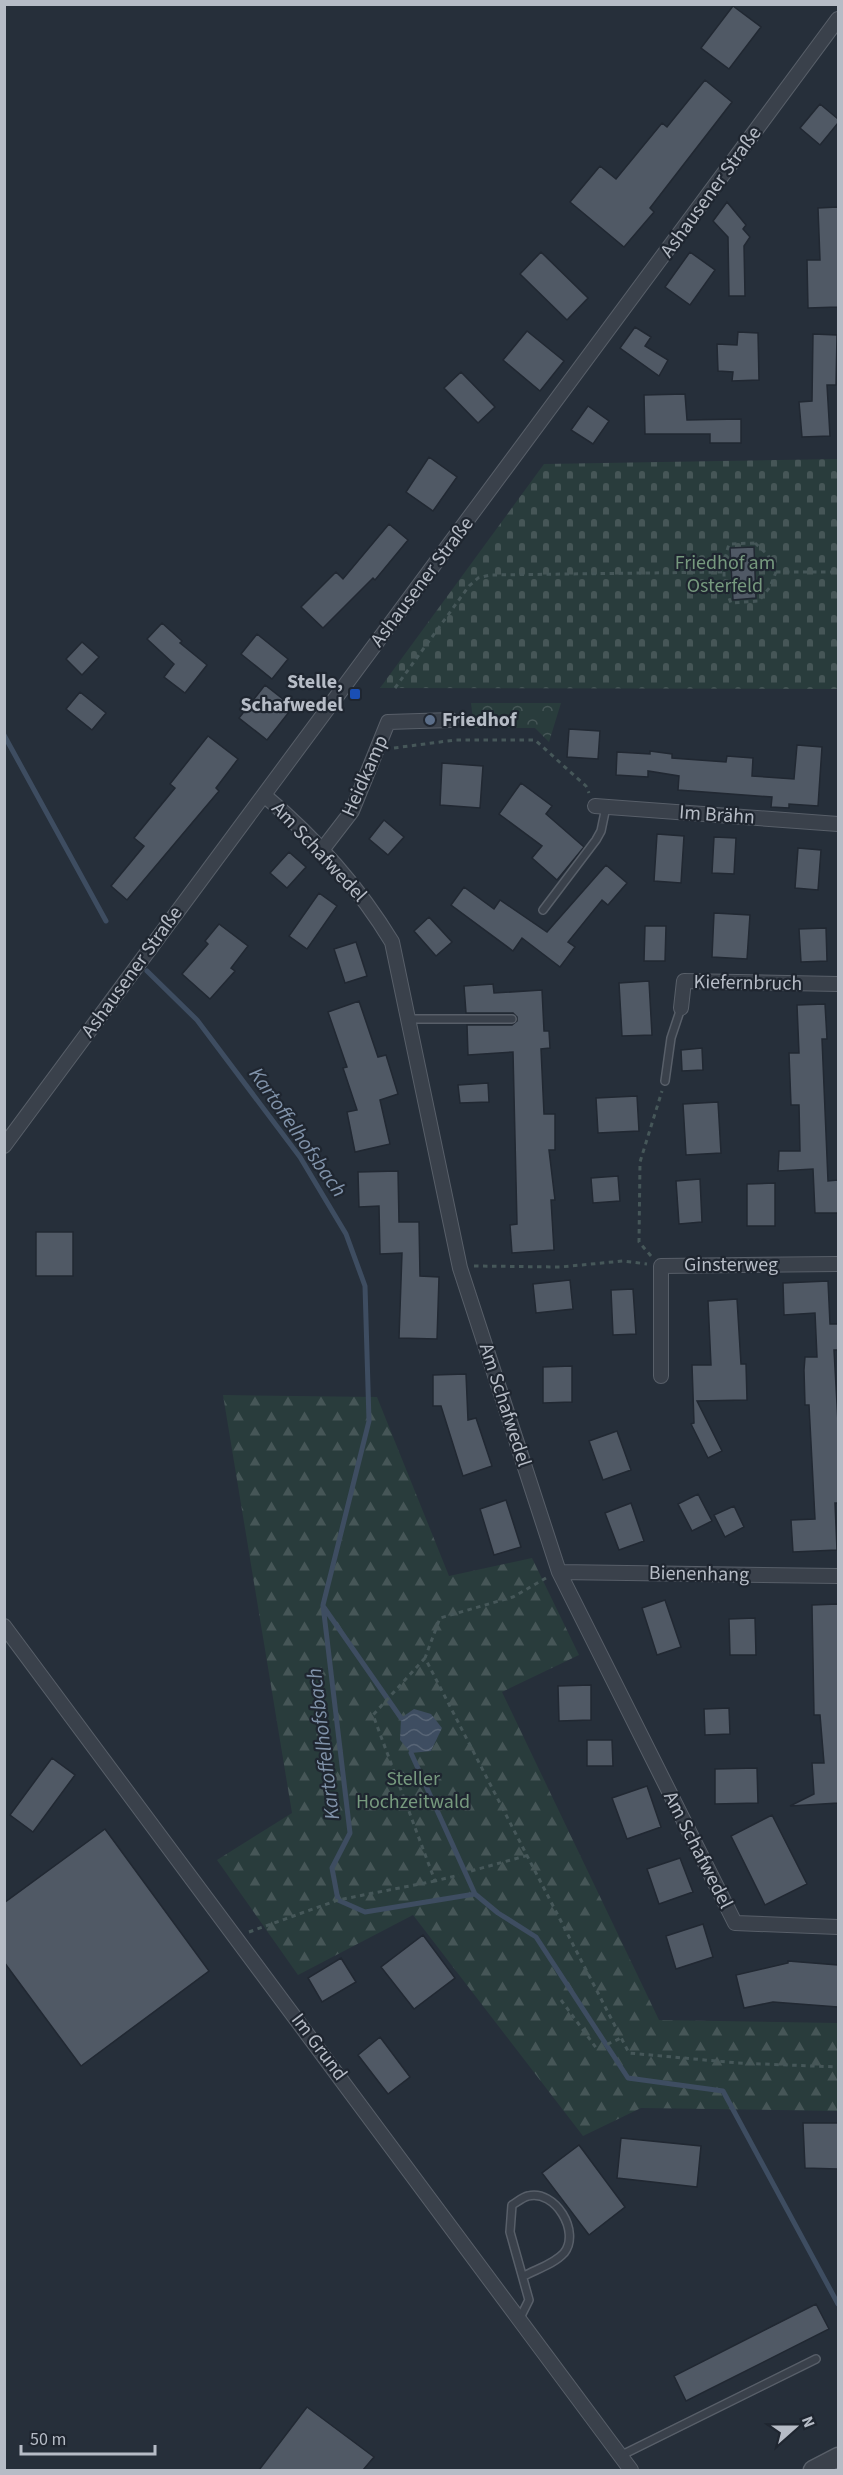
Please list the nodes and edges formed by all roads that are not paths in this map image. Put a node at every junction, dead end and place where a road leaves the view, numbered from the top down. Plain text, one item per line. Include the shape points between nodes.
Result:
1 (837, 25) edge
2 (451, 720) dead end
3 (265, 796) junction
4 (600, 806) joint
5 (838, 826) edge
6 (322, 849) junction
7 (543, 910) dead end
8 (838, 984) edge
9 (681, 1008) joint
10 (408, 1019) junction
11 (512, 1019) dead end
12 (664, 1082) road end
13 (4, 1146) edge
14 (838, 1264) edge
15 (661, 1376) dead end
16 (558, 1572) junction
17 (838, 1576) edge
18 (4, 1626) edge
19 (838, 1927) edge
20 (524, 2276) junction
21 (520, 2318) junction
22 (816, 2359) dead end
23 (620, 2456) junction
24 (838, 2457) edge
25 (631, 2470) edge
26 (813, 2470) edge

1 - 3 street, Ashausener Straße
2 - 6 street, Heidkamp via 388,722 352,811
3 - 6 street, Am Schafwedel
3 - 13 street, Ashausener Straße
4 - 5 street, Im Brähn
4 - 7 lane via 596,840
6 - 10 street, Am Schafwedel via 370,906 392,942
8 - 9 street, Kiefernbruch via 684,981
9 - 12 lane via 671,1038
10 - 11 lane
10 - 16 street, Am Schafwedel via 460,1268
14 - 15 street, Ginsterweg via 661,1266
16 - 17 street, Bienenhang
16 - 19 street, Am Schafwedel via 735,1923
18 - 21 street, Im Grund
20 - 20 lane via 510,2232 512,2205 527,2196 540,2195 554,2204 569,2226 571,2241 553,2262
20 - 21 lane via 530,2300
21 - 23 street, Im Grund
22 - 23 lane
23 - 25 street, Im Grund
24 - 26 street

